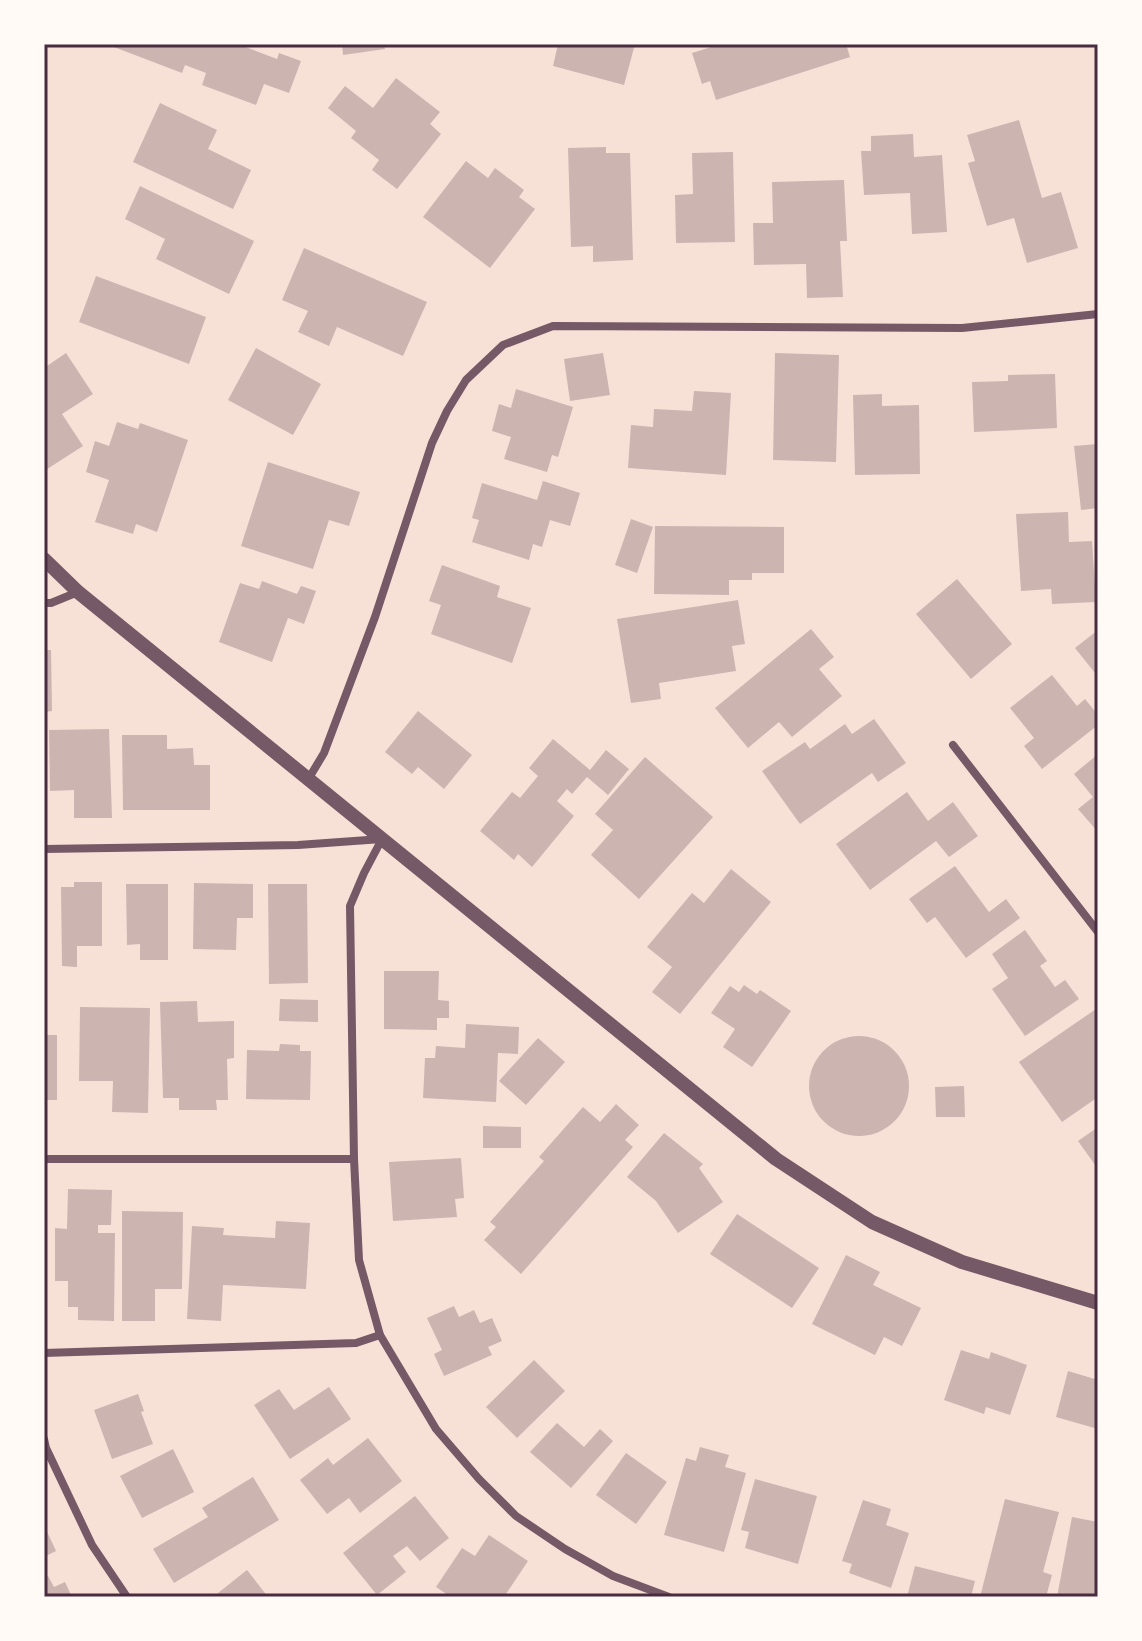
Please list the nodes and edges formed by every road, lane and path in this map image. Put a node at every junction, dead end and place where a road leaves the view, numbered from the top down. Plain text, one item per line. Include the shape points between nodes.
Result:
1 (1098, 314) edge
2 (44, 559) edge
3 (78, 592) junction
4 (44, 603) edge
5 (953, 745) dead end
6 (309, 778) junction
7 (382, 839) junction
8 (44, 849) edge
9 (1098, 932) edge
10 (44, 1159) edge
11 (354, 1159) junction
12 (1098, 1303) edge
13 (380, 1335) junction
14 (44, 1353) edge
15 (44, 1439) edge
16 (127, 1597) edge
17 (669, 1597) edge

1 - 6 street via 962,328 553,326 503,345 466,380 432,443 375,617 324,753
2 - 3 street
3 - 4 street
3 - 6 street
5 - 9 street
6 - 7 street
7 - 8 street
7 - 11 street via 350,906
7 - 12 street via 776,1159 872,1222 962,1262
10 - 11 street
11 - 13 street via 359,1260
13 - 14 street via 356,1343
13 - 17 street via 436,1429 516,1516 613,1576
15 - 16 street via 92,1545

